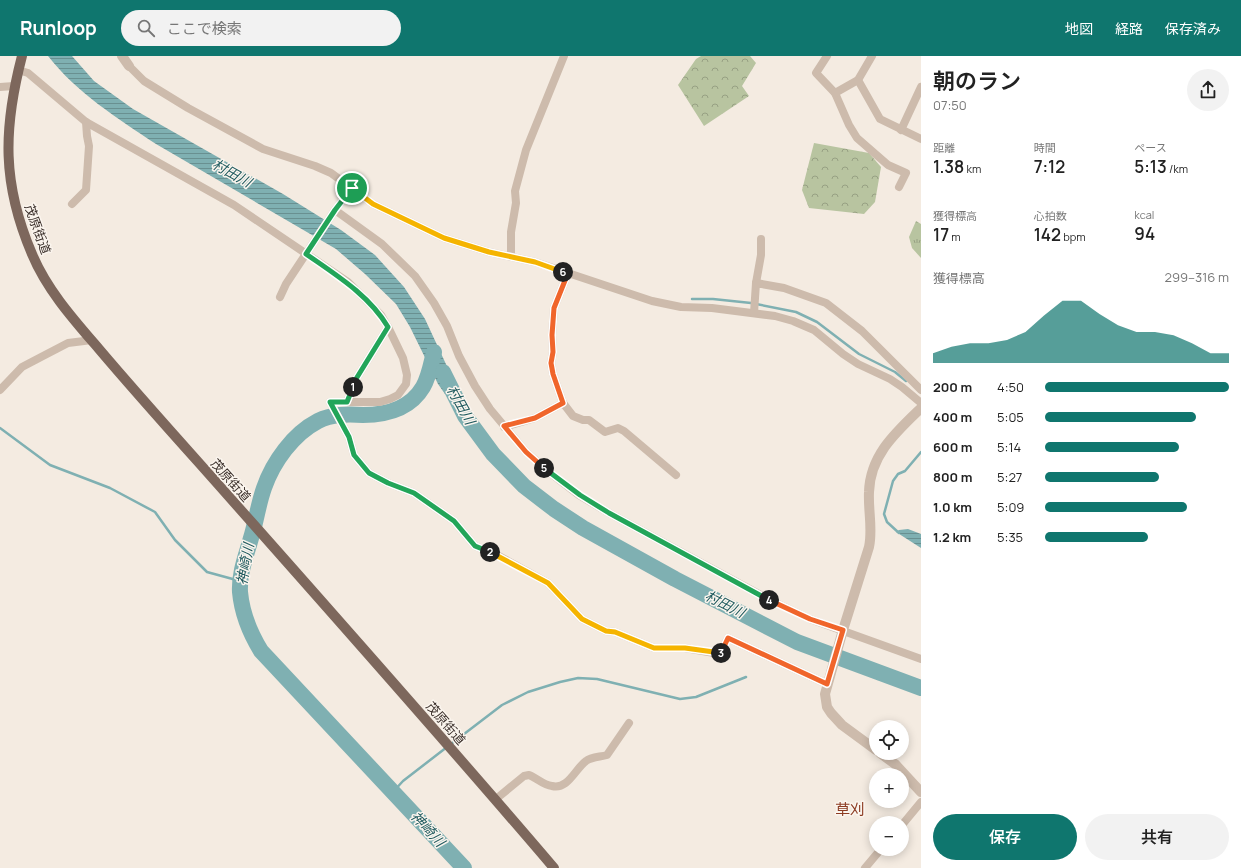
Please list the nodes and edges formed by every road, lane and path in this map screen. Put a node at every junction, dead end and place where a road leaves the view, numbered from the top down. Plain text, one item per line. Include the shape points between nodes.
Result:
1 (22, 56) edge
2 (122, 56) edge
3 (564, 56) edge
4 (827, 56) edge
5 (872, 56) edge
6 (129, 66) joint
7 (18, 70) junction
8 (858, 80) junction
9 (14, 86) junction
10 (0, 87) edge
11 (921, 87) edge
12 (835, 93) junction
13 (86, 122) junction
14 (901, 130) junction
15 (921, 139) edge
16 (899, 187) dead end
17 (352, 188) junction
18 (72, 204) dead end
19 (335, 210) junction
20 (761, 239) dead end
21 (306, 254) junction
22 (511, 256) junction
23 (568, 273) junction
24 (756, 283) junction
25 (280, 297) dead end
26 (754, 313) junction
27 (388, 327) junction
28 (92, 340) junction
29 (0, 390) edge
30 (921, 390) edge
31 (347, 402) junction
32 (563, 403) junction
33 (921, 403) edge
34 (921, 408) edge
35 (504, 426) junction
36 (676, 475) dead end
37 (843, 630) junction
38 (921, 659) edge
39 (827, 684) junction
40 (629, 723) dead end
41 (869, 745) edge
42 (890, 760) edge
43 (921, 792) edge
44 (496, 799) junction
45 (921, 802) edge
46 (909, 817) edge
47 (876, 856) edge
48 (554, 868) edge
49 (866, 868) edge

1 - 7 main road, 茂原街道
2 - 6 street
3 - 22 street via 526,150 515,191
4 - 12 street via 816,73
5 - 8 street
6 - 17 street via 144,81 249,142 331,173
7 - 9 main road, 茂原街道
7 - 13 street via 28,73
8 - 12 street
8 - 14 street via 880,119
9 - 10 street
9 - 28 main road, 茂原街道 via 8,156 19,219 32,256 41,272 65,308
11 - 14 street
12 - 16 street via 857,138 888,166 906,173
13 - 18 street via 89,146 86,190
13 - 21 street via 234,205
14 - 15 street
17 - 19 street
17 - 22 street via 373,204 444,238
19 - 21 street
19 - 35 street via 382,244 415,276 447,326 475,386
20 - 24 street
21 - 25 street
21 - 27 street via 348,282 381,315
22 - 23 street
23 - 26 street via 681,308 712,308
23 - 32 street via 554,308 552,335 551,363
24 - 26 street
24 - 30 street via 784,288 826,303 862,331
26 - 33 street via 793,321 814,330 858,364 890,379
27 - 31 street via 356,379
27 - 31 street via 406,366 406,384 398,395 390,399 380,402
28 - 29 street via 68,343 36,359 22,367
28 - 44 main road, 茂原街道
31 - 39 street via 330,402 349,437 354,455 369,473 414,493 454,521 475,546 548,583 587,621 606,631 615,632 654,648 685,648 720,654 728,638
32 - 35 street via 535,418
32 - 36 street via 573,416 589,420 605,432 618,428 624,431
34 - 37 street via 892,436 874,467 869,491 871,537
35 - 37 street via 526,452 553,475 609,513 770,600 810,619
37 - 38 street
37 - 39 street
39 - 41 street via 827,707 842,725
40 - 44 street via 607,755 588,760 561,786 551,786 529,775 524,776
42 - 43 street
44 - 48 main road, 茂原街道
45 - 46 street
47 - 49 street

